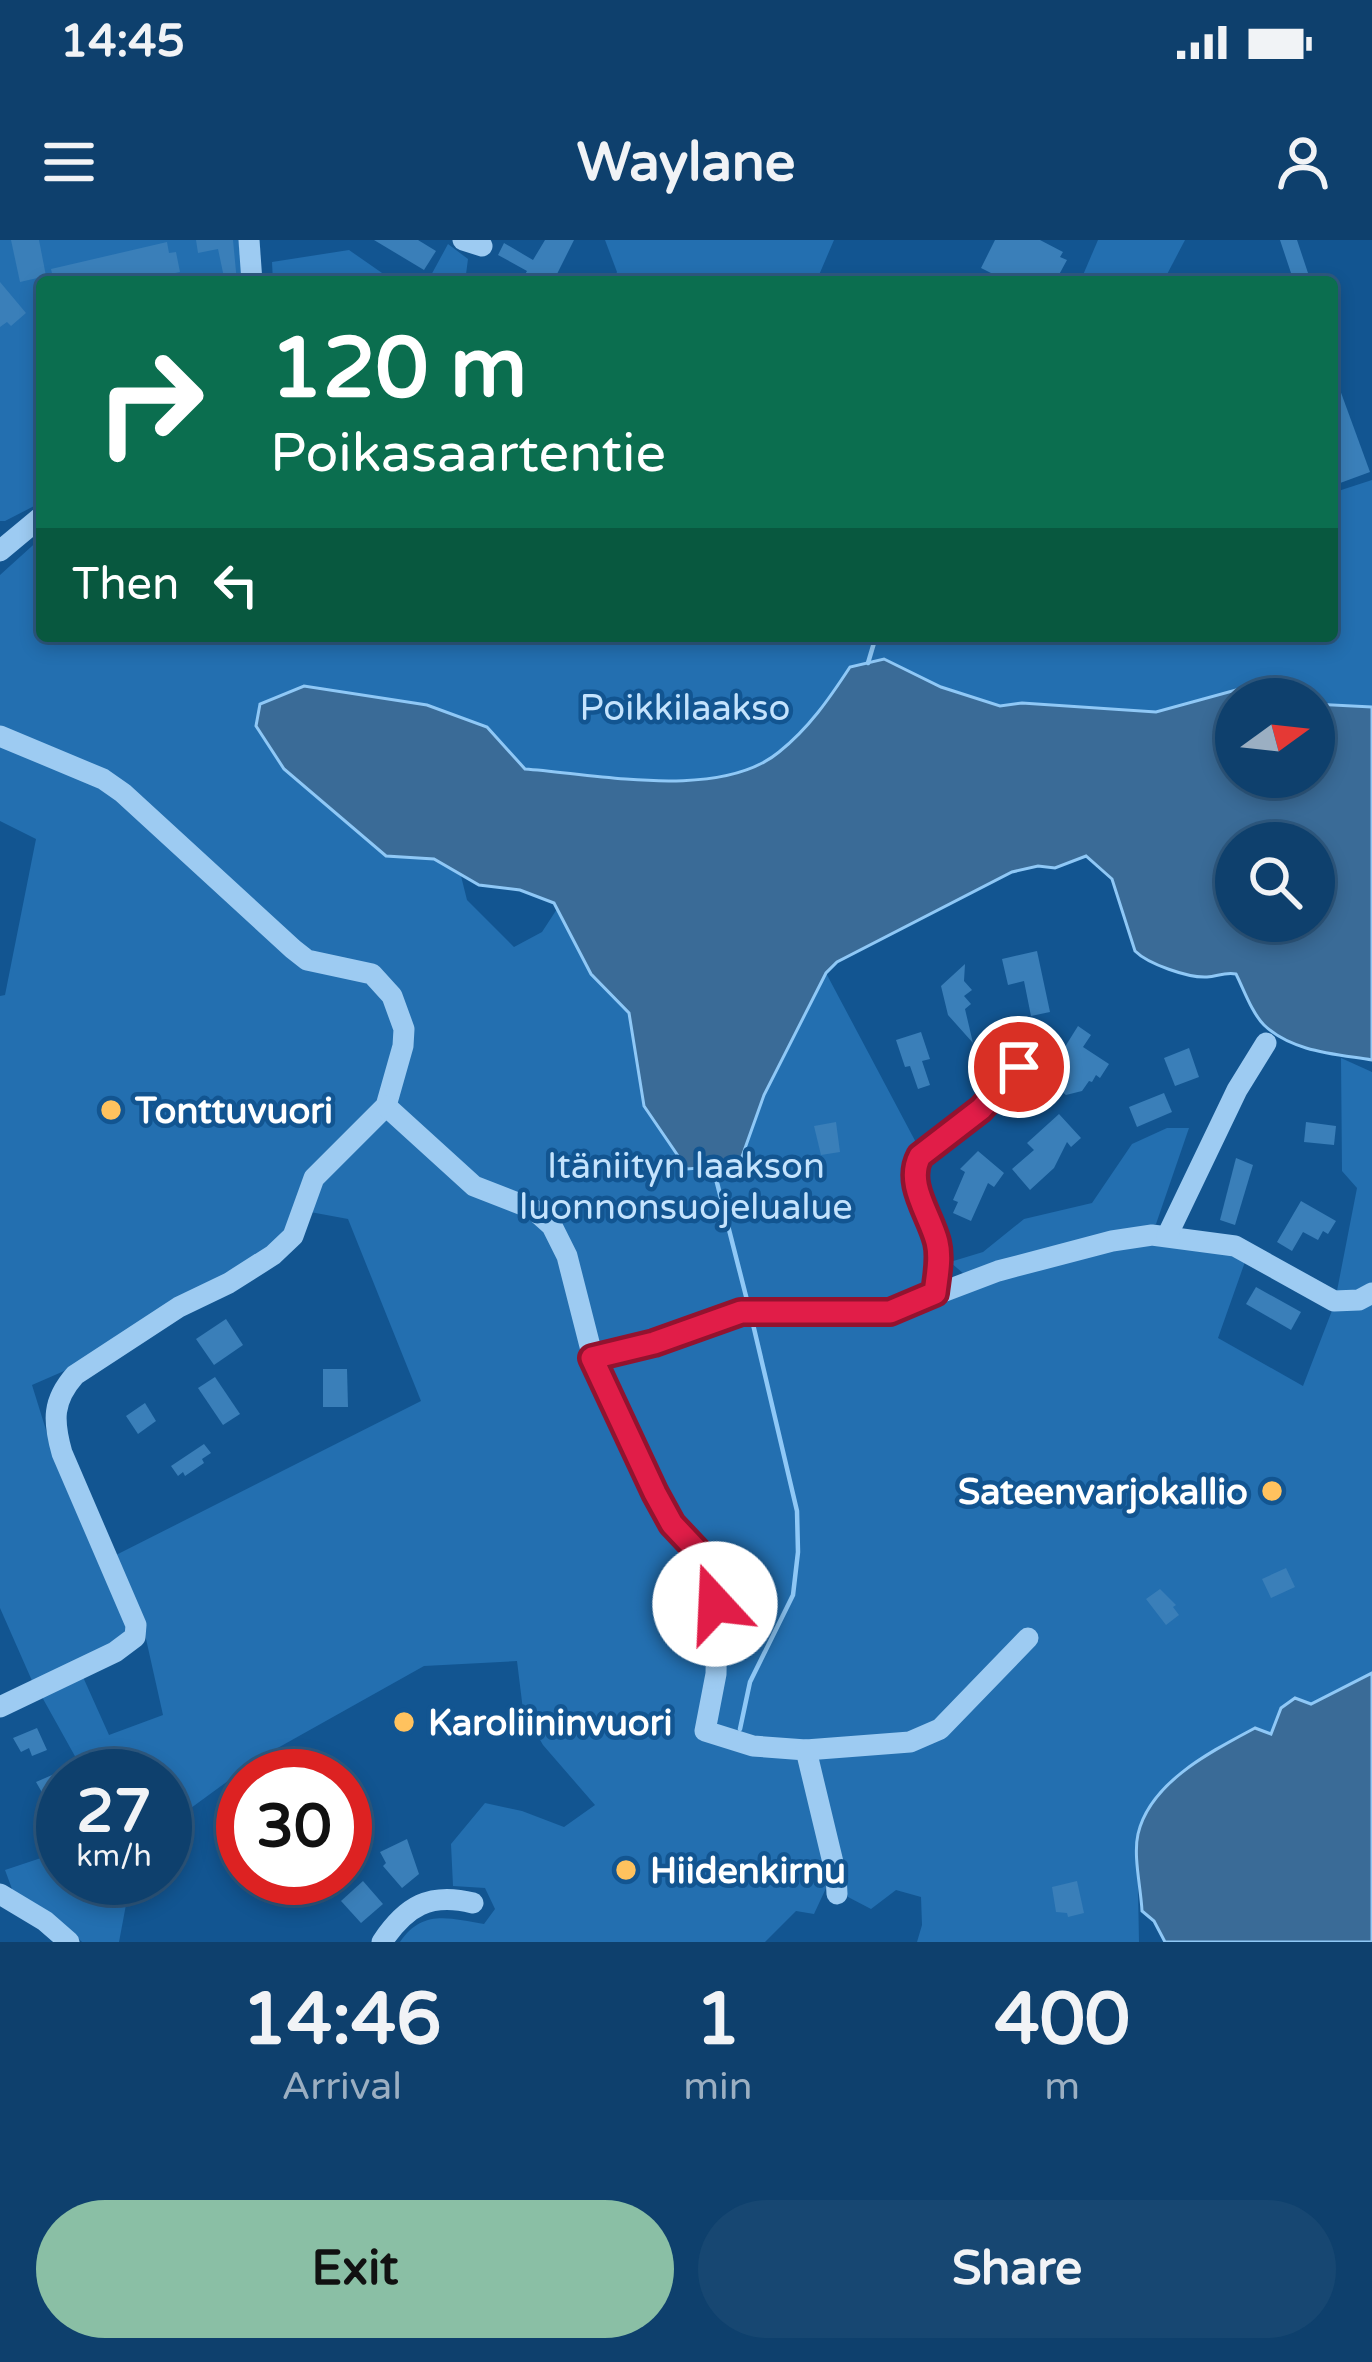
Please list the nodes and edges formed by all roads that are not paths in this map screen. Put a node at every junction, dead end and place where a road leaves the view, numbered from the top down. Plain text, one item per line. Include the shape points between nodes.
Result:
1 (249, 240) edge
2 (252, 276) edge
3 (36, 520) edge
4 (3, 545) edge
5 (0, 736) edge
6 (1266, 1043) dead end
7 (1019, 1067) dead end
8 (386, 1106) junction
9 (1168, 1236) junction
10 (935, 1293) junction
11 (1372, 1293) edge
12 (592, 1358) junction
13 (1028, 1638) dead end
14 (0, 1707) edge
15 (806, 1750) junction
16 (837, 1894) dead end
17 (1, 1900) edge
18 (473, 1903) dead end
19 (69, 1942) edge
20 (382, 1942) edge

1 - 2 street
3 - 4 street
5 - 8 street via 104,779 307,959 360,969 383,985 404,1029
6 - 9 street
7 - 10 street via 915,1165 938,1248
8 - 12 street via 474,1186 533,1209 552,1226
8 - 14 street via 314,1178 293,1236 273,1255 179,1307 62,1390 55,1407 62,1454 135,1637
9 - 10 street via 1112,1241
9 - 11 street via 1235,1246 1334,1301
10 - 12 street via 890,1312 741,1312
12 - 15 street via 672,1524 704,1558 717,1617 705,1731
13 - 15 street via 940,1729 910,1742
15 - 16 street
17 - 19 street
18 - 20 street via 425,1900 401,1915

